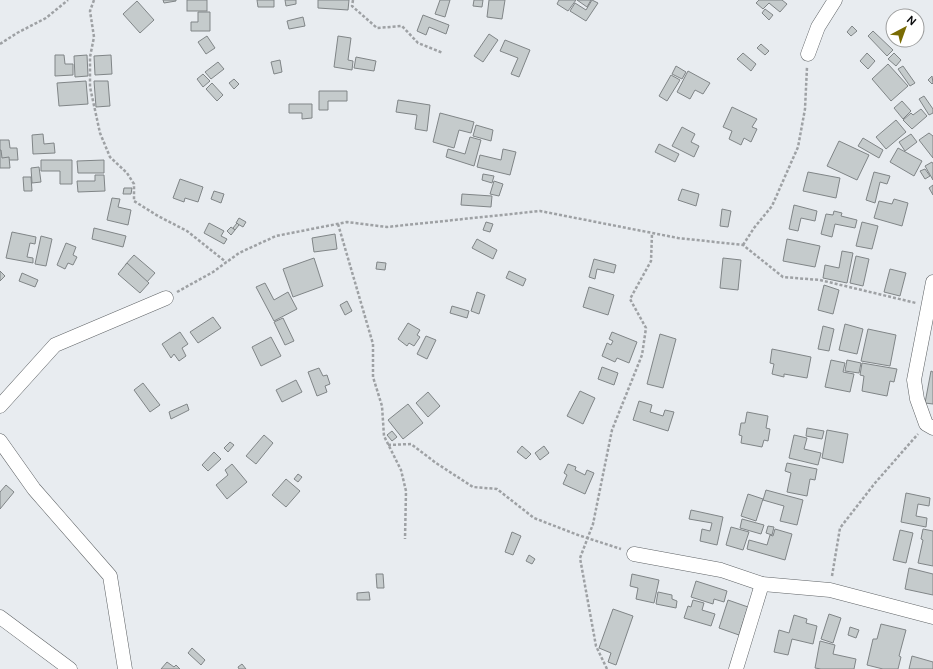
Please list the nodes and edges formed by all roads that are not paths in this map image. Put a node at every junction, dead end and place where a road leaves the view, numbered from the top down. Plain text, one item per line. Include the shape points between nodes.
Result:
1 (836, 0) edge
2 (808, 54) road end
3 (933, 282) edge
4 (166, 298) road end
5 (0, 406) edge
6 (930, 426) edge
7 (0, 441) edge
8 (634, 554) road end
9 (762, 584) junction
10 (0, 617) edge
11 (933, 617) edge
12 (70, 669) edge
13 (125, 669) edge
14 (736, 669) edge

1 - 2 street via 818,27
3 - 6 street via 914,380 916,399
4 - 5 street via 55,345
7 - 13 street via 34,489 110,576
8 - 9 street via 721,570
9 - 11 street via 830,590
9 - 14 street
10 - 12 street

